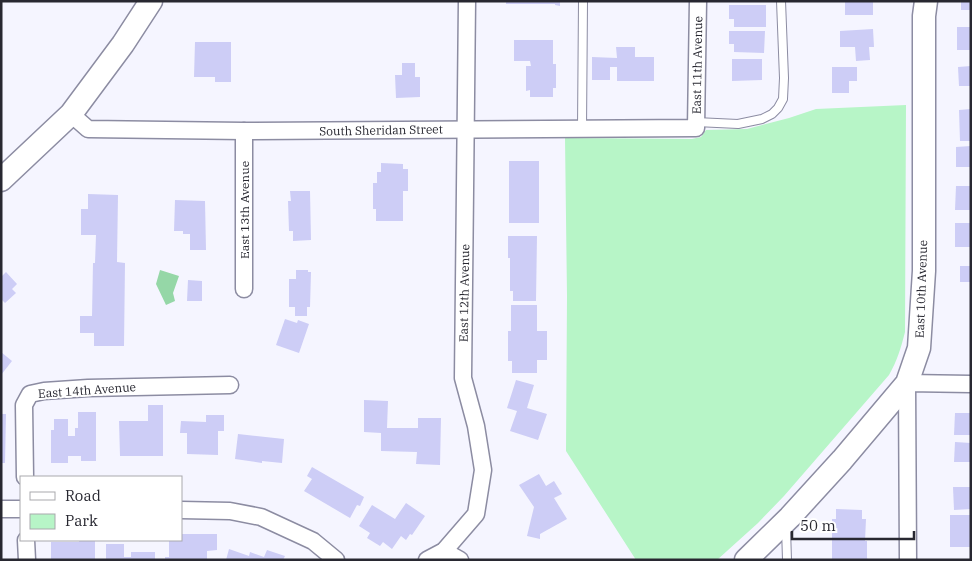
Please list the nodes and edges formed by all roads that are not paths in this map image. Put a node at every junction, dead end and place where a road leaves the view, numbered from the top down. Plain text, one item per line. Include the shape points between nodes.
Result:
1 (152, 1) edge
2 (466, 1) edge
3 (583, 1) edge
4 (698, 1) edge
5 (781, 1) edge
6 (922, 6) edge
7 (71, 114) junction
8 (696, 125) junction
9 (465, 129) junction
10 (582, 129) junction
11 (244, 131) junction
12 (1, 180) edge
13 (244, 289) dead end
14 (907, 383) junction
15 (971, 384) edge
16 (230, 385) dead end
17 (25, 476) edge
18 (1, 509) edge
19 (20, 510) edge
20 (182, 510) edge
21 (785, 521) junction
22 (26, 541) edge
23 (444, 551) junction
24 (27, 560) edge
25 (336, 560) edge
26 (427, 560) edge
27 (460, 560) edge
28 (746, 560) edge
29 (787, 560) edge
30 (908, 560) edge

1 - 7 street
2 - 9 street, East 12th Avenue
3 - 10 lane
4 - 8 street, East 11th Avenue
5 - 8 lane via 784,78 783,99 778,108 762,120
6 - 14 street, East 10th Avenue via 924,271 919,348
7 - 11 street, South Sheridan Street via 88,129
7 - 12 street
8 - 10 street, South Sheridan Street
9 - 10 street, South Sheridan Street
9 - 11 street, South Sheridan Street
9 - 23 street, East 12th Avenue via 463,378 484,470 476,514
11 - 13 street, East 13th Avenue
14 - 15 street
14 - 21 street
14 - 30 street, East 10th Avenue
16 - 17 street, East 14th Avenue via 88,388 30,394 24,405
18 - 19 street
20 - 25 street via 230,511 262,518 314,541
21 - 28 street
21 - 29 lane
22 - 24 street
23 - 26 street, East 12th Avenue
23 - 27 street

